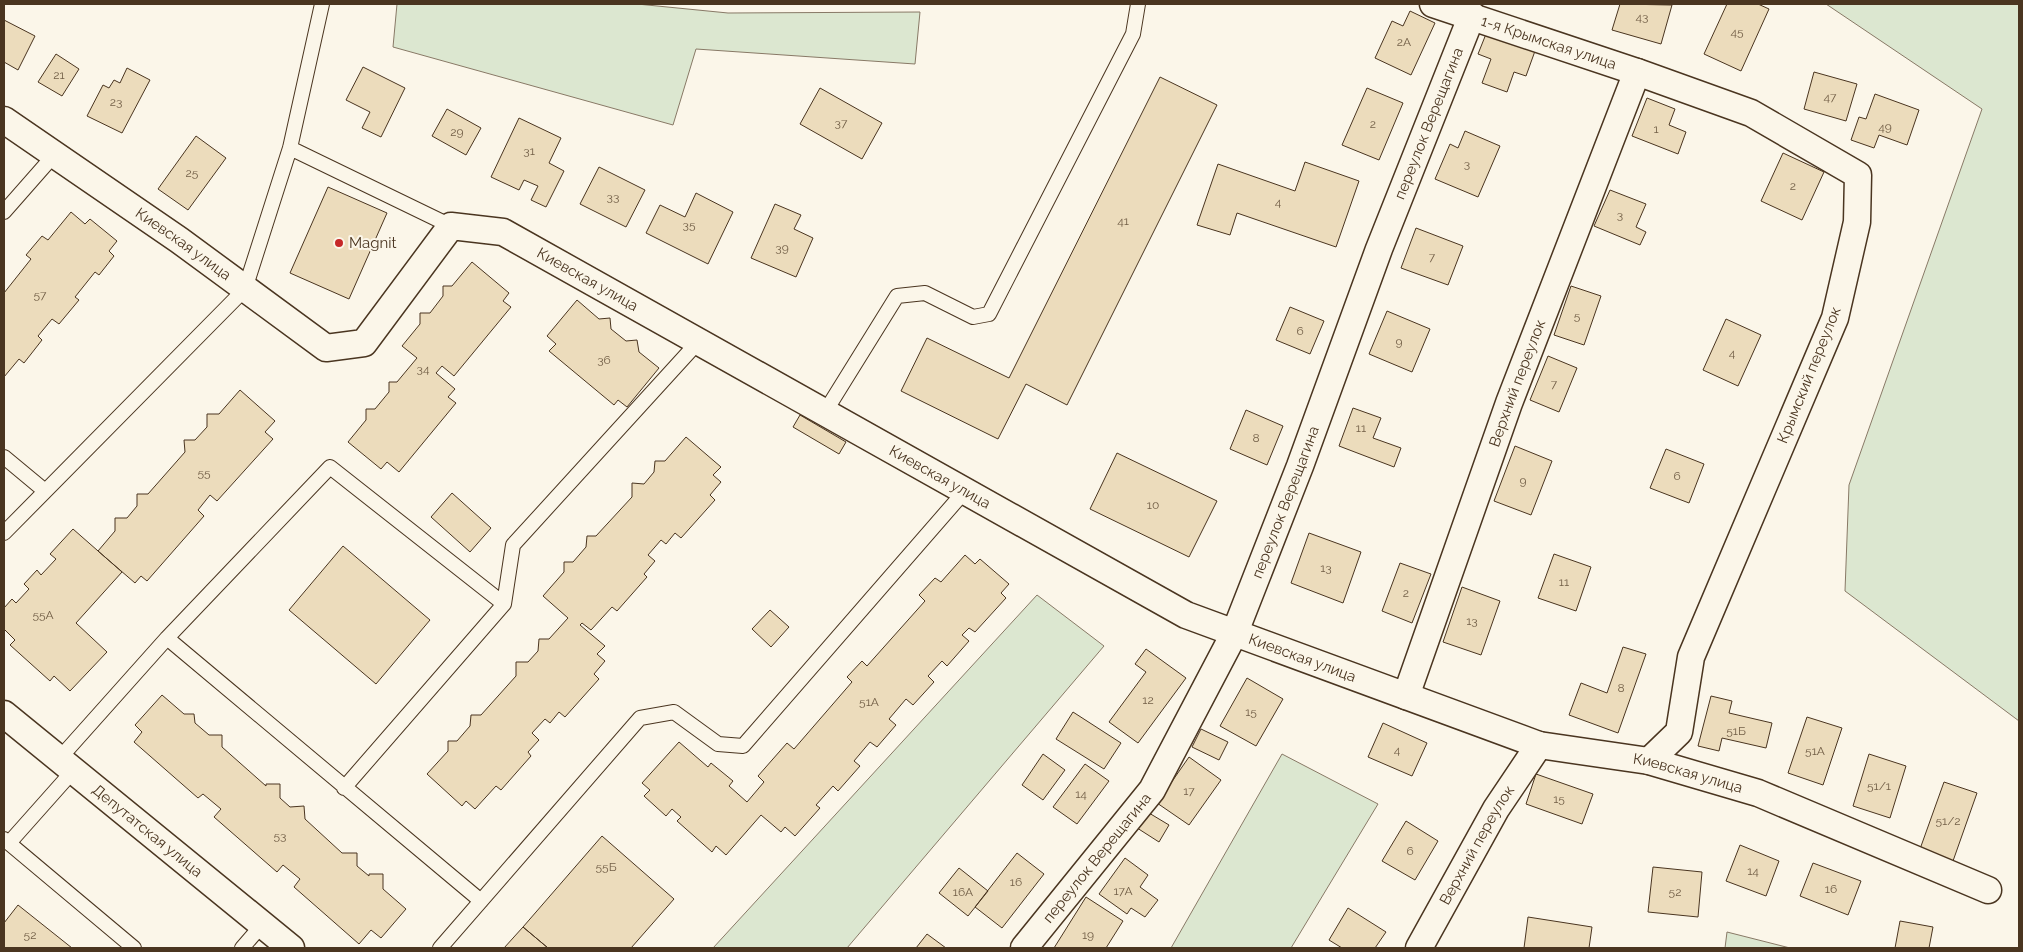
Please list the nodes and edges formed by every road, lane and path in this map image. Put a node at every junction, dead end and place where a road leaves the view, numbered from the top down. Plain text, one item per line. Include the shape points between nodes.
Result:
1 (322, 4) edge
2 (1138, 4) edge
3 (1433, 4) edge
4 (1472, 15) junction
5 (1637, 72) junction
6 (4, 120) edge
7 (290, 148) junction
8 (55, 154) junction
9 (4, 212) edge
10 (451, 226) junction
11 (245, 289) junction
12 (699, 341) junction
13 (825, 412) junction
14 (4, 457) edge
15 (45, 491) junction
16 (964, 492) junction
17 (4, 533) edge
18 (504, 604) junction
19 (1235, 632) junction
20 (167, 638) junction
21 (1406, 696) junction
22 (4, 714) edge
23 (1539, 745) junction
24 (1649, 761) junction
25 (66, 765) junction
26 (344, 788) junction
27 (6, 841) edge
28 (1988, 890) dead end
29 (481, 901) junction
30 (262, 925) junction
31 (134, 948) edge
32 (242, 948) edge
33 (290, 948) edge
34 (440, 948) edge
35 (1024, 948) edge
36 (1419, 948) edge

1 - 7 lane
2 - 13 lane via 1133,34 989,314 973,317 925,293 897,296
3 - 4 street, 1-я Крымская улица
4 - 5 street, 1-я Крымская улица
4 - 19 street, переулок Верещагина via 1379,249
5 - 21 street, Верхний переулок via 1509,403
5 - 24 street, Крымский переулок via 1751,113 1858,175 1856,222 1835,318 1691,657 1679,732
6 - 8 street, Киевская улица
7 - 10 lane
7 - 11 lane
8 - 9 lane
8 - 11 street, Киевская улица
10 - 11 street, Киевская улица via 364,343 326,348
10 - 12 street, Киевская улица via 503,232
11 - 15 lane
12 - 13 street, Киевская улица
12 - 18 lane via 513,545
13 - 16 street, Киевская улица
14 - 15 lane
15 - 17 lane
16 - 19 street, Киевская улица via 1186,615
16 - 29 lane via 743,746 718,744 674,712 640,718
18 - 20 lane via 330,467
18 - 26 lane
19 - 21 street, Киевская улица
19 - 35 street, переулок Верещагина via 1152,790
20 - 25 lane
20 - 26 lane
21 - 23 street, Киевская улица
22 - 25 street, Депутатская улица
23 - 24 street, Киевская улица
23 - 36 street, Верхний переулок via 1496,809
24 - 28 street, Киевская улица via 1758,792
25 - 27 lane
25 - 30 street, Депутатская улица
26 - 29 lane
27 - 31 lane
29 - 34 lane
30 - 32 lane
30 - 33 street, Депутатская улица

